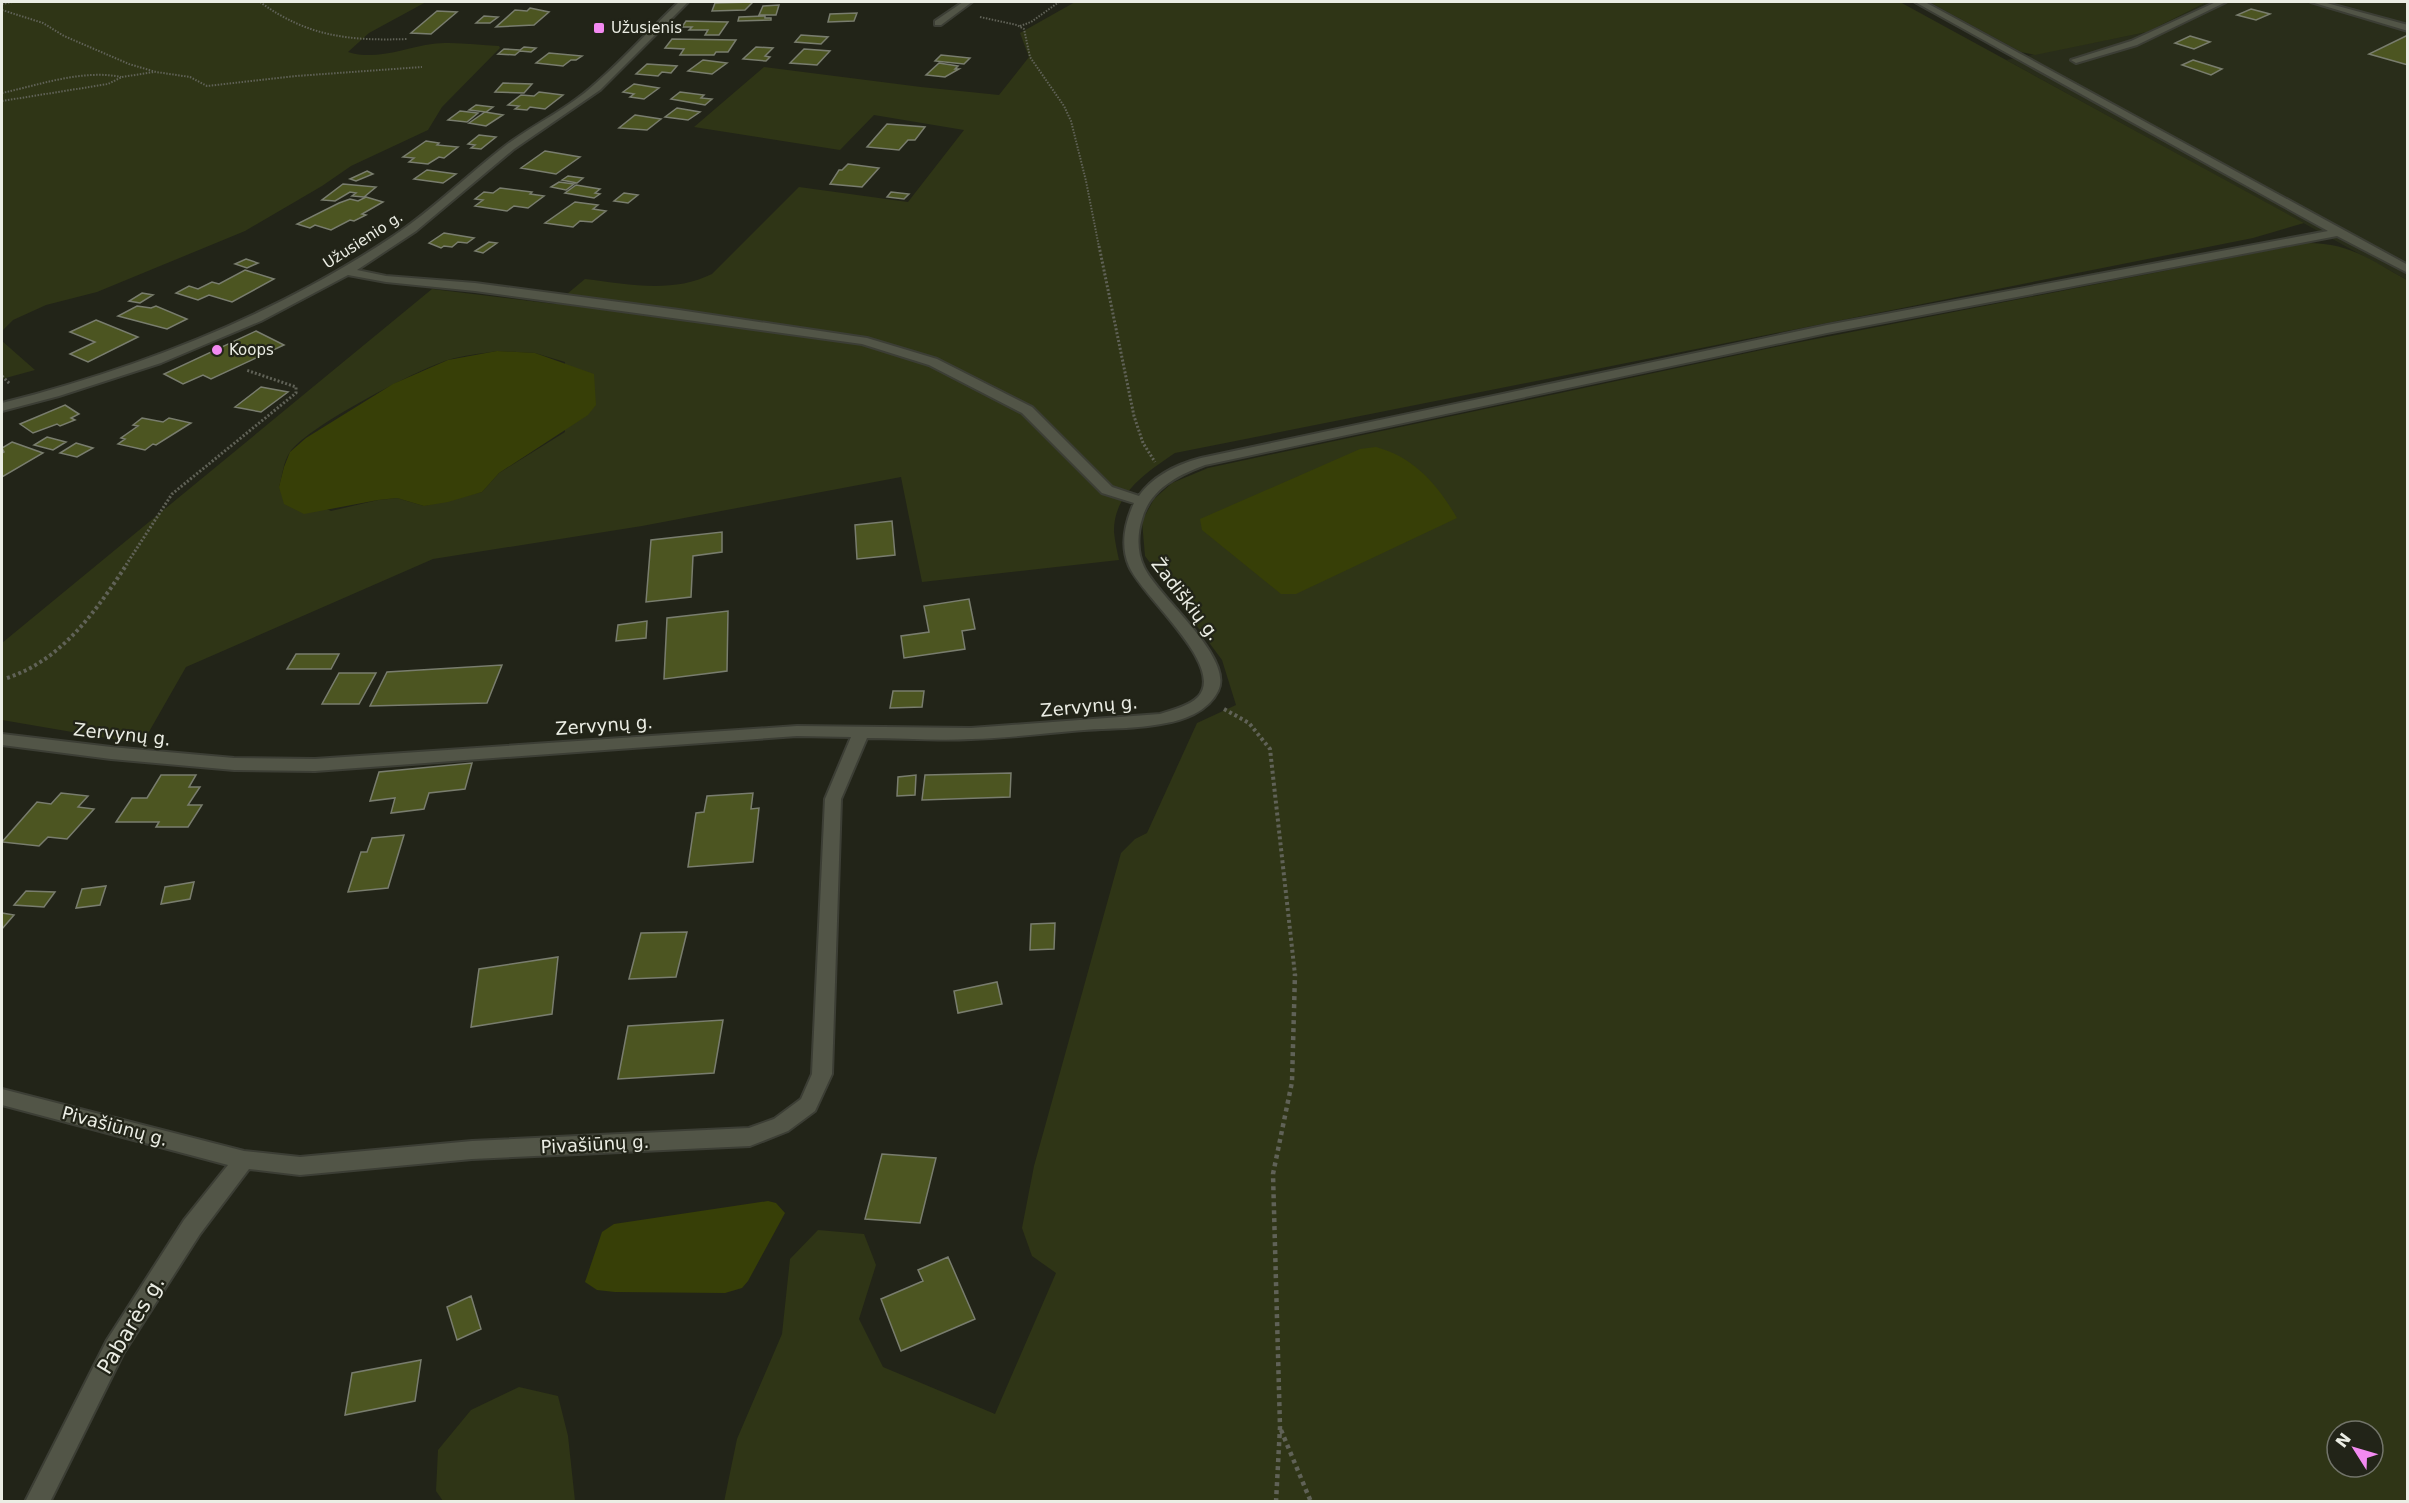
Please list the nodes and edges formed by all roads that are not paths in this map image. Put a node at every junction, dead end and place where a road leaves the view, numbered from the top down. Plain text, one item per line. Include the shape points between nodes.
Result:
1 (684, 2) edge
2 (968, 2) edge
3 (1919, 2) edge
4 (2222, 2) edge
5 (2315, 2) edge
6 (938, 23) dead end
7 (2408, 28) edge
8 (2076, 60) dead end
9 (2338, 232) junction
10 (2408, 270) edge
11 (346, 271) junction
12 (2, 407) edge
13 (1141, 501) junction
14 (1204, 699) joint
15 (861, 733) junction
16 (2, 739) edge
17 (2, 1097) edge
18 (244, 1160) junction
19 (37, 1502) edge

1 - 11 street, Užusienio g. via 596,88 512,146 399,237
2 - 6 street
3 - 9 street
4 - 8 street via 2134,43
5 - 7 street
9 - 10 street
9 - 13 street via 1827,329 1202,462 1170,474
11 - 12 street, Užusienio g. via 163,359
11 - 13 street via 862,341 933,362 1027,410 1107,490
13 - 14 street, Žadiškių g. via 1131,538 1135,565 1163,605 1203,650 1211,667 1212,686
14 - 15 street, Zervynų g. via 1188,711 1161,719 1100,726 972,734
15 - 16 street, Zervynų g. via 796,732 315,765 222,763
15 - 18 street, Pivašiūnų g. via 833,799 822,1074 808,1105 781,1125 750,1137 472,1150 300,1167
17 - 18 street, Pivašiūnų g.
18 - 19 street, Pabarės g. via 192,1227 115,1347

